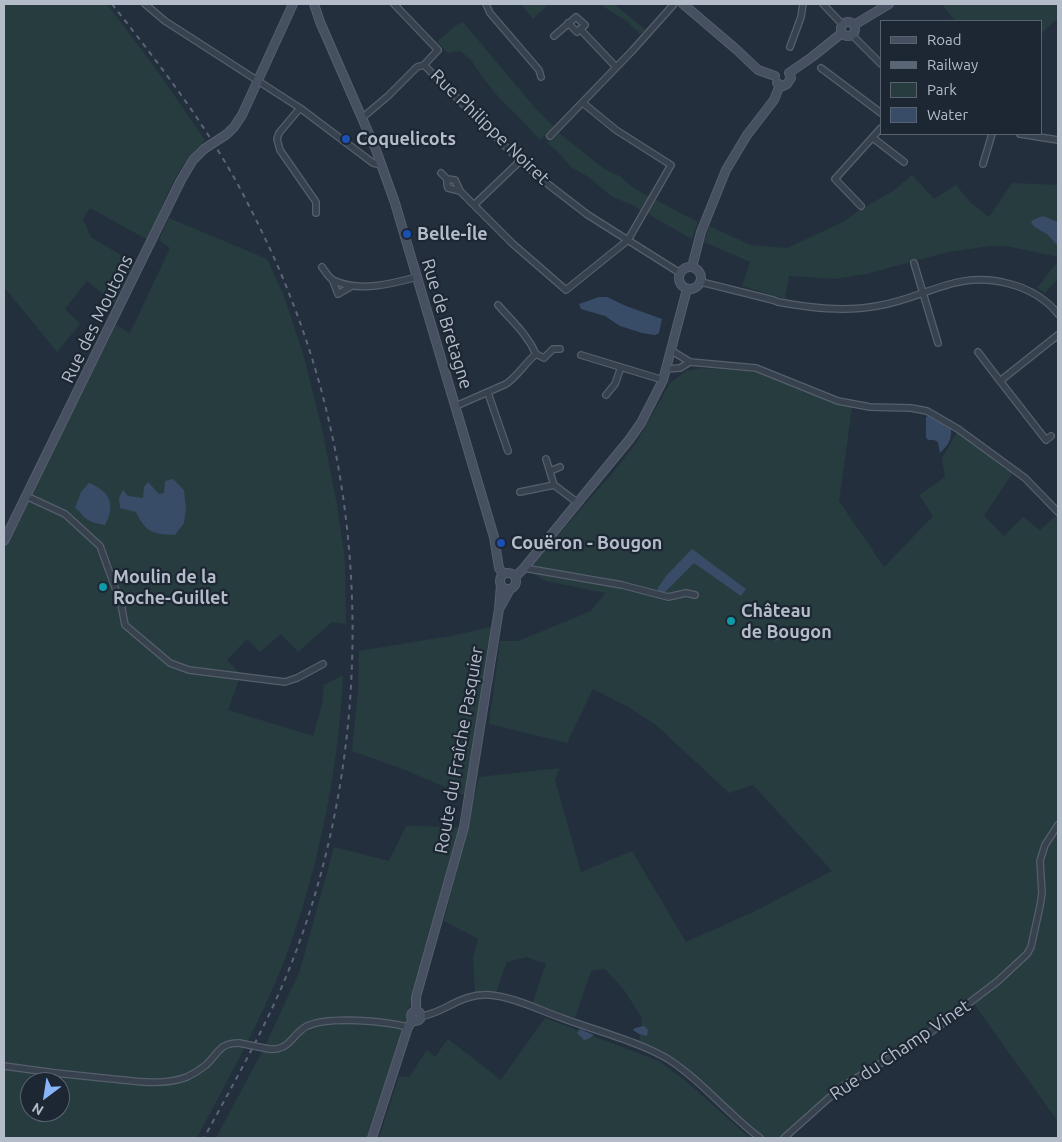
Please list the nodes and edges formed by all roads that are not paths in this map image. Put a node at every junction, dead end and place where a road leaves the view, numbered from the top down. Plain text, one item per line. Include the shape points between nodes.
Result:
1 (145, 4) edge
2 (293, 4) edge
3 (314, 4) edge
4 (394, 4) edge
5 (486, 4) edge
6 (674, 4) edge
7 (683, 4) edge
8 (803, 4) edge
9 (823, 4) edge
10 (889, 4) edge
11 (568, 23) junction
12 (854, 25) junction
13 (580, 29) junction
14 (842, 29) junction
15 (852, 35) junction
16 (554, 36) dead end
17 (790, 48) dead end
18 (880, 63) edge
19 (424, 65) junction
20 (616, 67) junction
21 (822, 68) dead end
22 (789, 73) junction
23 (775, 76) junction
24 (540, 77) dead end
25 (258, 80) junction
26 (780, 85) junction
27 (583, 102) junction
28 (300, 108) junction
29 (880, 112) edge
30 (362, 118) junction
31 (880, 129) edge
32 (992, 135) edge
33 (1026, 135) edge
34 (550, 136) dead end
35 (873, 138) junction
36 (1058, 140) edge
37 (520, 161) junction
38 (904, 162) dead end
39 (983, 164) dead end
40 (382, 165) junction
41 (441, 173) dead end
42 (474, 205) junction
43 (861, 206) dead end
44 (316, 213) dead end
45 (628, 240) junction
46 (914, 263) dead end
47 (322, 267) dead end
48 (692, 267) junction
49 (680, 273) junction
50 (417, 277) junction
51 (333, 281) junction
52 (701, 282) junction
53 (352, 286) junction
54 (687, 289) junction
55 (923, 292) junction
56 (498, 305) dead end
57 (1058, 314) edge
58 (1058, 335) edge
59 (938, 343) dead end
60 (560, 349) dead end
61 (672, 351) junction
62 (978, 352) dead end
63 (536, 354) junction
64 (581, 355) dead end
65 (690, 362) junction
66 (621, 367) junction
67 (666, 369) junction
68 (663, 380) junction
69 (1000, 381) junction
70 (488, 393) junction
71 (606, 395) dead end
72 (456, 406) junction
73 (1051, 436) dead end
74 (508, 451) dead end
75 (546, 459) dead end
76 (560, 467) dead end
77 (550, 471) junction
78 (554, 485) junction
79 (520, 492) dead end
80 (26, 496) junction
81 (578, 503) junction
82 (1058, 512) edge
83 (4, 541) edge
84 (524, 568) junction
85 (503, 574) junction
86 (515, 576) junction
87 (501, 585) junction
88 (510, 589) junction
89 (695, 595) dead end
90 (500, 610) junction
91 (323, 664) dead end
92 (1058, 825) edge
93 (419, 1014) junction
94 (410, 1024) junction
95 (4, 1066) edge
96 (372, 1138) edge
97 (760, 1138) edge
98 (784, 1138) edge

1 - 25 street via 165,21
2 - 25 main road, Rue des Moutons
3 - 30 main road, Rue de Bretagne
4 - 19 street, Rue Philippe Noiret via 438,50
5 - 24 street via 490,13 539,70
6 - 20 street
7 - 23 main road via 758,70
8 - 17 street
9 - 14 street
10 - 12 main road
11 - 13 street via 577,32
11 - 13 street via 576,17 584,24
11 - 16 street
12 - 14 main road via 846,22
12 - 15 main road
13 - 20 street
14 - 15 main road via 846,36
14 - 22 main road
15 - 18 street
19 - 30 street, Rue Philippe Noiret via 417,67
19 - 37 street, Rue Philippe Noiret
20 - 27 street
21 - 29 street
22 - 23 main road via 780,71
22 - 26 main road via 789,83
23 - 26 main road via 776,83
25 - 28 street
25 - 80 main road, Rue des Moutons, bridge via 234,127 193,160
26 - 48 main road via 726,170 701,232
27 - 34 street
27 - 45 street via 616,130 671,165
28 - 40 street via 373,163
28 - 44 street via 279,133 278,139 280,150 316,202
30 - 40 main road, Rue de Bretagne
31 - 35 street
32 - 39 street
33 - 36 street
35 - 38 street
35 - 43 street via 838,171 835,179
37 - 42 street
37 - 45 street, Rue Philippe Noiret via 588,215
40 - 50 main road, Rue de Bretagne
41 - 42 street via 447,179 448,188 460,191
42 - 45 street via 566,290
45 - 49 street, Rue Philippe Noiret
46 - 55 street
47 - 51 street
48 - 49 main road
48 - 52 main road via 700,272
49 - 54 main road via 680,283
50 - 53 street via 371,287
50 - 72 main road, Rue de Bretagne
51 - 53 street
51 - 53 street via 338,294
52 - 54 main road via 694,289
52 - 55 street via 813,308 878,306
54 - 61 main road
55 - 57 street via 959,281 991,280 1034,293
55 - 59 street
56 - 63 street via 530,341
58 - 69 street
60 - 63 street via 553,349 544,358
61 - 65 street
61 - 67 main road
62 - 69 street
63 - 70 street via 511,381
64 - 66 street
65 - 67 street via 680,368
65 - 82 street via 756,368 838,401 870,408 927,411 952,424 1019,473
66 - 68 street
66 - 71 street via 615,384
67 - 68 main road
68 - 81 main road via 641,423
69 - 73 street via 1046,440
70 - 72 street
70 - 74 street
72 - 85 main road, Rue de Bretagne
75 - 77 street
76 - 77 street
77 - 78 street
78 - 79 street
78 - 81 street
80 - 83 main road, Rue des Moutons
80 - 91 street via 65,514 100,546 121,604 124,625 170,663 189,670 285,682
81 - 84 main road
84 - 86 main road
84 - 89 street via 622,585 668,597 686,593
85 - 86 main road
85 - 87 main road
86 - 88 main road via 515,585
87 - 88 main road
87 - 90 main road, Route du Fraîche Pasquier
88 - 90 main road, Route du Fraîche Pasquier
90 - 93 main road, Route du Fraîche Pasquier via 464,827 416,997
92 - 98 street, Rue du Champ Vinet via 1045,845 1040,861 1042,893 1027,954 998,981 928,1035 840,1088
93 - 94 main road, Route du Fraîche Pasquier via 412,1013
93 - 97 street via 434,1012 462,999 490,995 618,1038 668,1060
94 - 95 street, bridge via 320,1022 306,1027 277,1050 230,1043 187,1077 168,1082
94 - 96 main road

